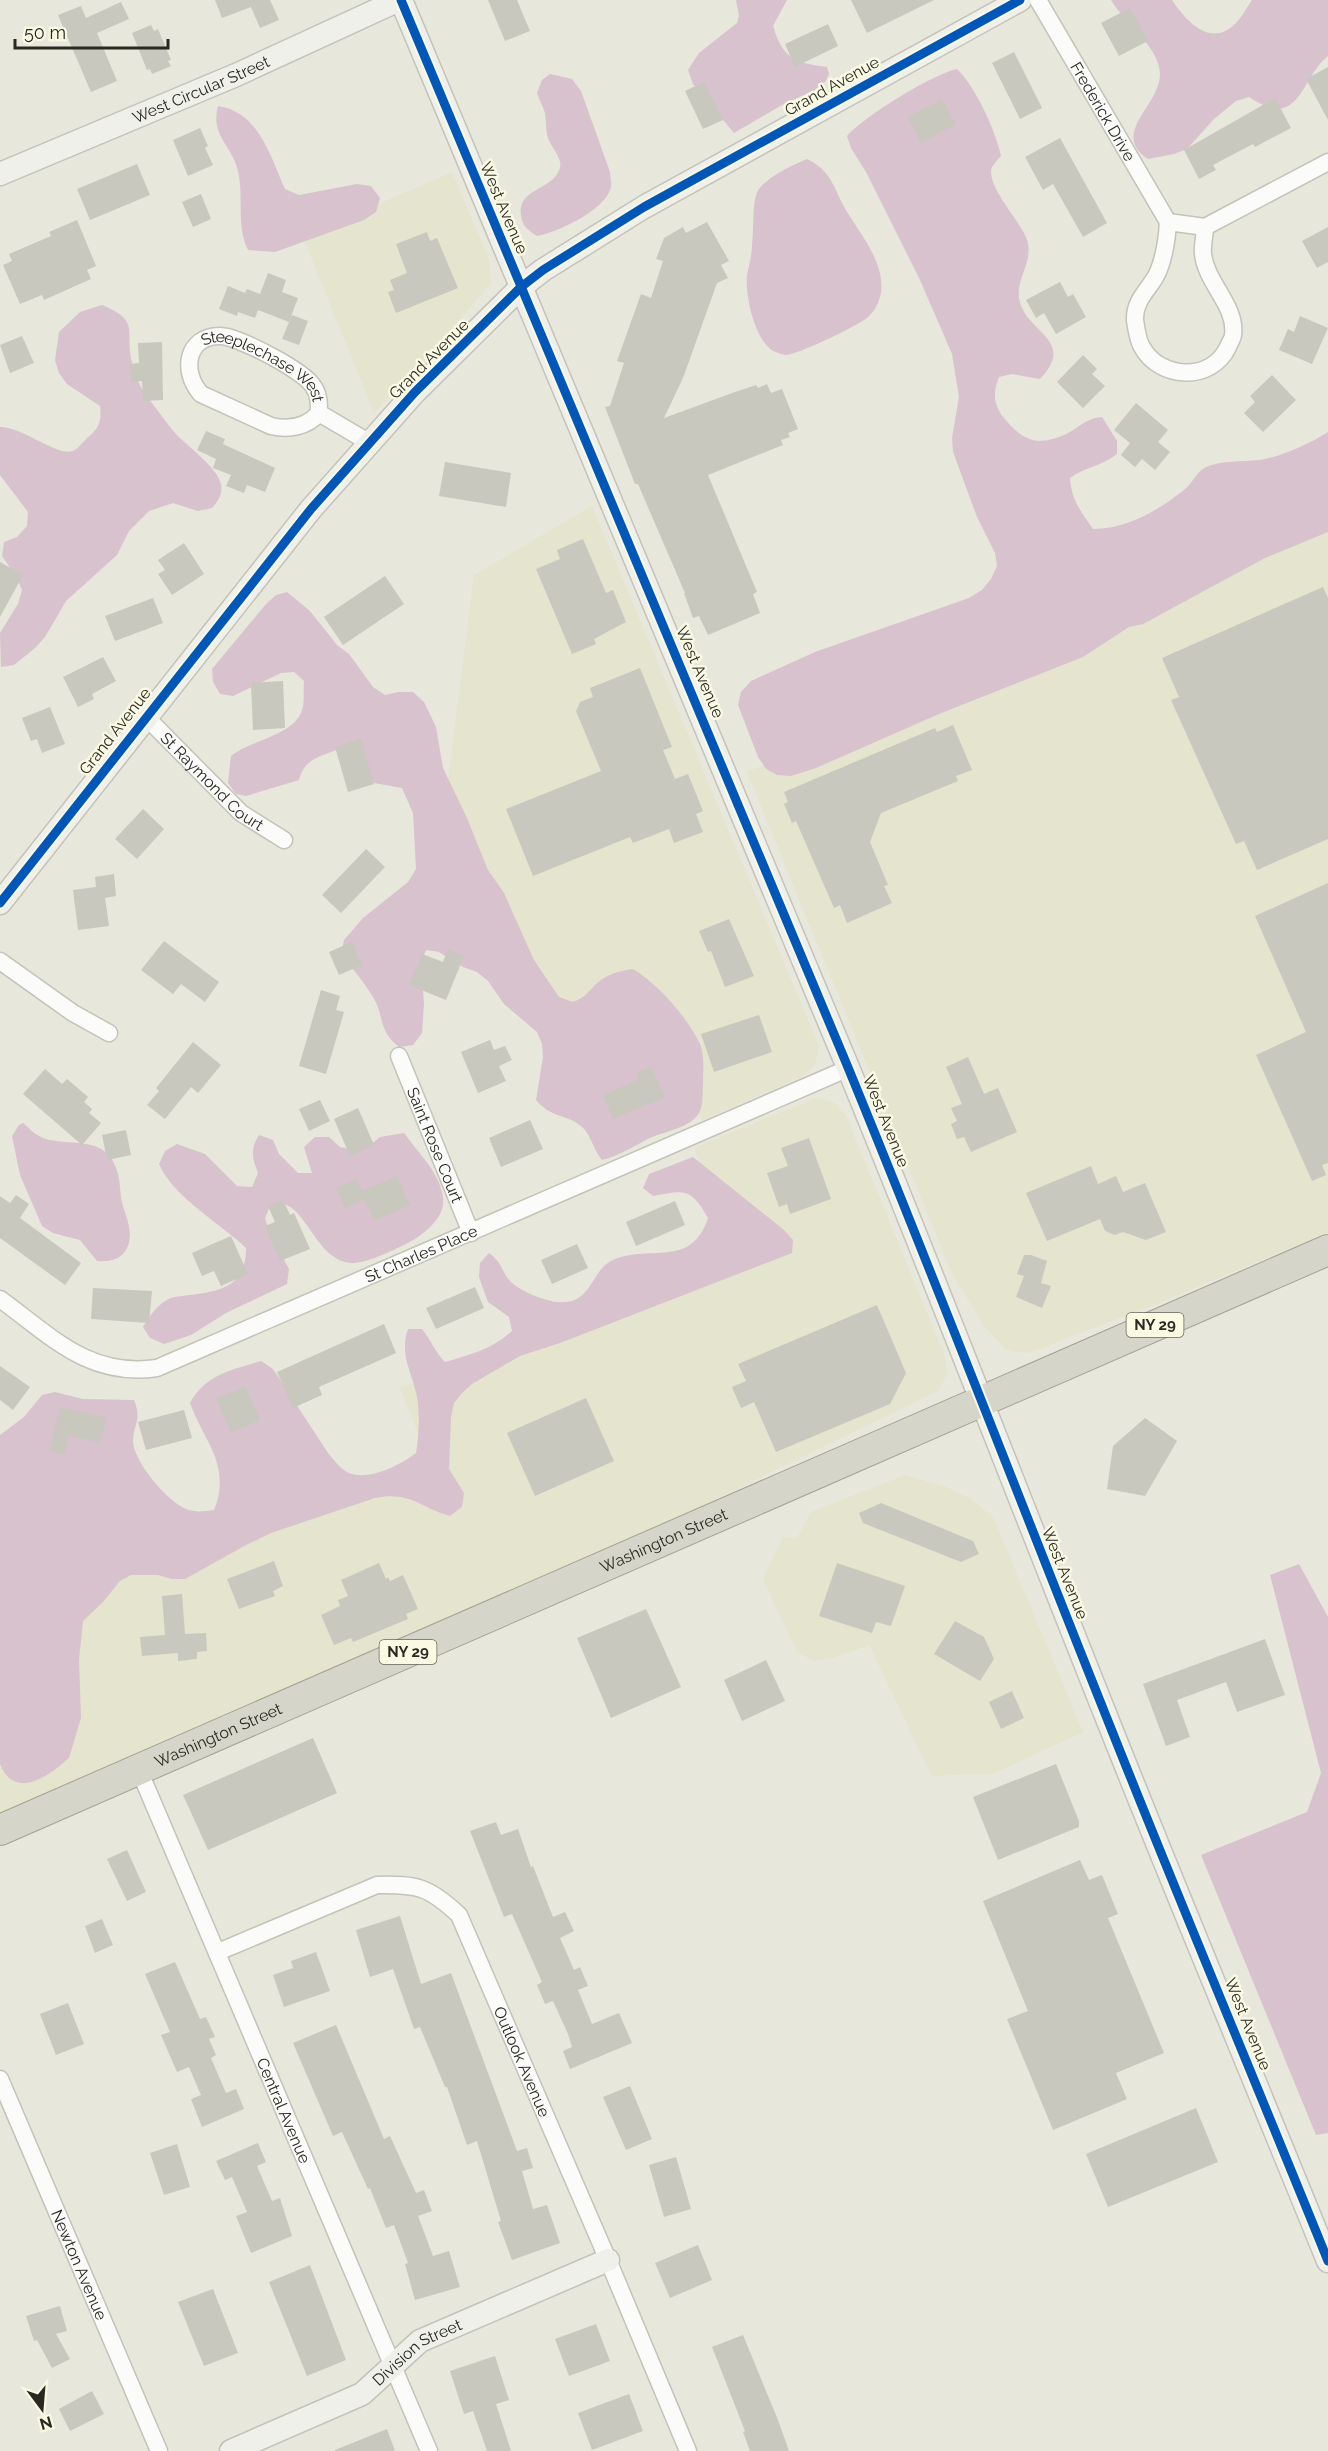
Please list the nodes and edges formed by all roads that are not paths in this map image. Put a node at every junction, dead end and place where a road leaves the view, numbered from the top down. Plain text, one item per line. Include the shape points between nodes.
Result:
1 (400, 0) edge
2 (1020, 0) edge
3 (1038, 0) edge
4 (1328, 162) edge
5 (0, 174) edge
6 (1168, 222) junction
7 (1205, 227) junction
8 (521, 287) junction
9 (319, 413) junction
10 (370, 443) junction
11 (145, 716) junction
12 (284, 840) dead end
13 (0, 903) edge
14 (0, 961) edge
15 (109, 1033) dead end
16 (399, 1056) dead end
17 (849, 1068) junction
18 (471, 1233) junction
19 (1328, 1250) edge
20 (0, 1299) edge
21 (983, 1400) junction
22 (139, 1770) junction
23 (0, 1830) edge
24 (218, 1952) junction
25 (0, 2079) edge
26 (608, 2260) junction
27 (1328, 2261) edge
28 (393, 2366) junction
29 (159, 2451) edge
30 (231, 2451) edge
31 (429, 2451) edge
32 (688, 2451) edge

1 - 5 street, West Circular Street via 236,75
1 - 8 street, West Avenue
2 - 8 street, Grand Avenue via 644,207
3 - 6 street, Frederick Drive
4 - 7 street
6 - 7 street
6 - 7 street via 1166,251 1157,275 1142,293 1135,319 1142,347 1161,366 1183,373 1205,371 1223,357 1233,334 1228,306 1212,282 1203,254
8 - 10 street, Grand Avenue via 415,392
8 - 17 street, West Avenue
9 - 9 street, Steeplechase West via 319,399 305,376 229,337 201,342 189,360 188,372 201,394 271,426 302,425
9 - 10 street, Steeplechase West
10 - 11 street, Grand Avenue via 310,509
11 - 12 street, St Raymond Court via 241,813
11 - 13 street, Grand Avenue
14 - 15 street via 73,1013
16 - 18 street, Saint Rose Court
17 - 18 street, St Charles Place
17 - 21 street, West Avenue
18 - 20 street, St Charles Place via 174,1362 147,1369 121,1370 86,1360
19 - 21 highway, Washington Street / NY 29
21 - 22 highway, Washington Street / NY 29
21 - 27 street, West Avenue
22 - 23 highway, Washington Street / NY 29
22 - 24 street, Central Avenue
24 - 26 street, Outlook Avenue via 377,1885 421,1887 440,1897 459,1915
24 - 28 street, Central Avenue
25 - 29 street, Newton Avenue
26 - 28 street, Division Street via 420,2341
26 - 32 street, Outlook Avenue
28 - 30 street, Division Street via 362,2394
28 - 31 street, Central Avenue

